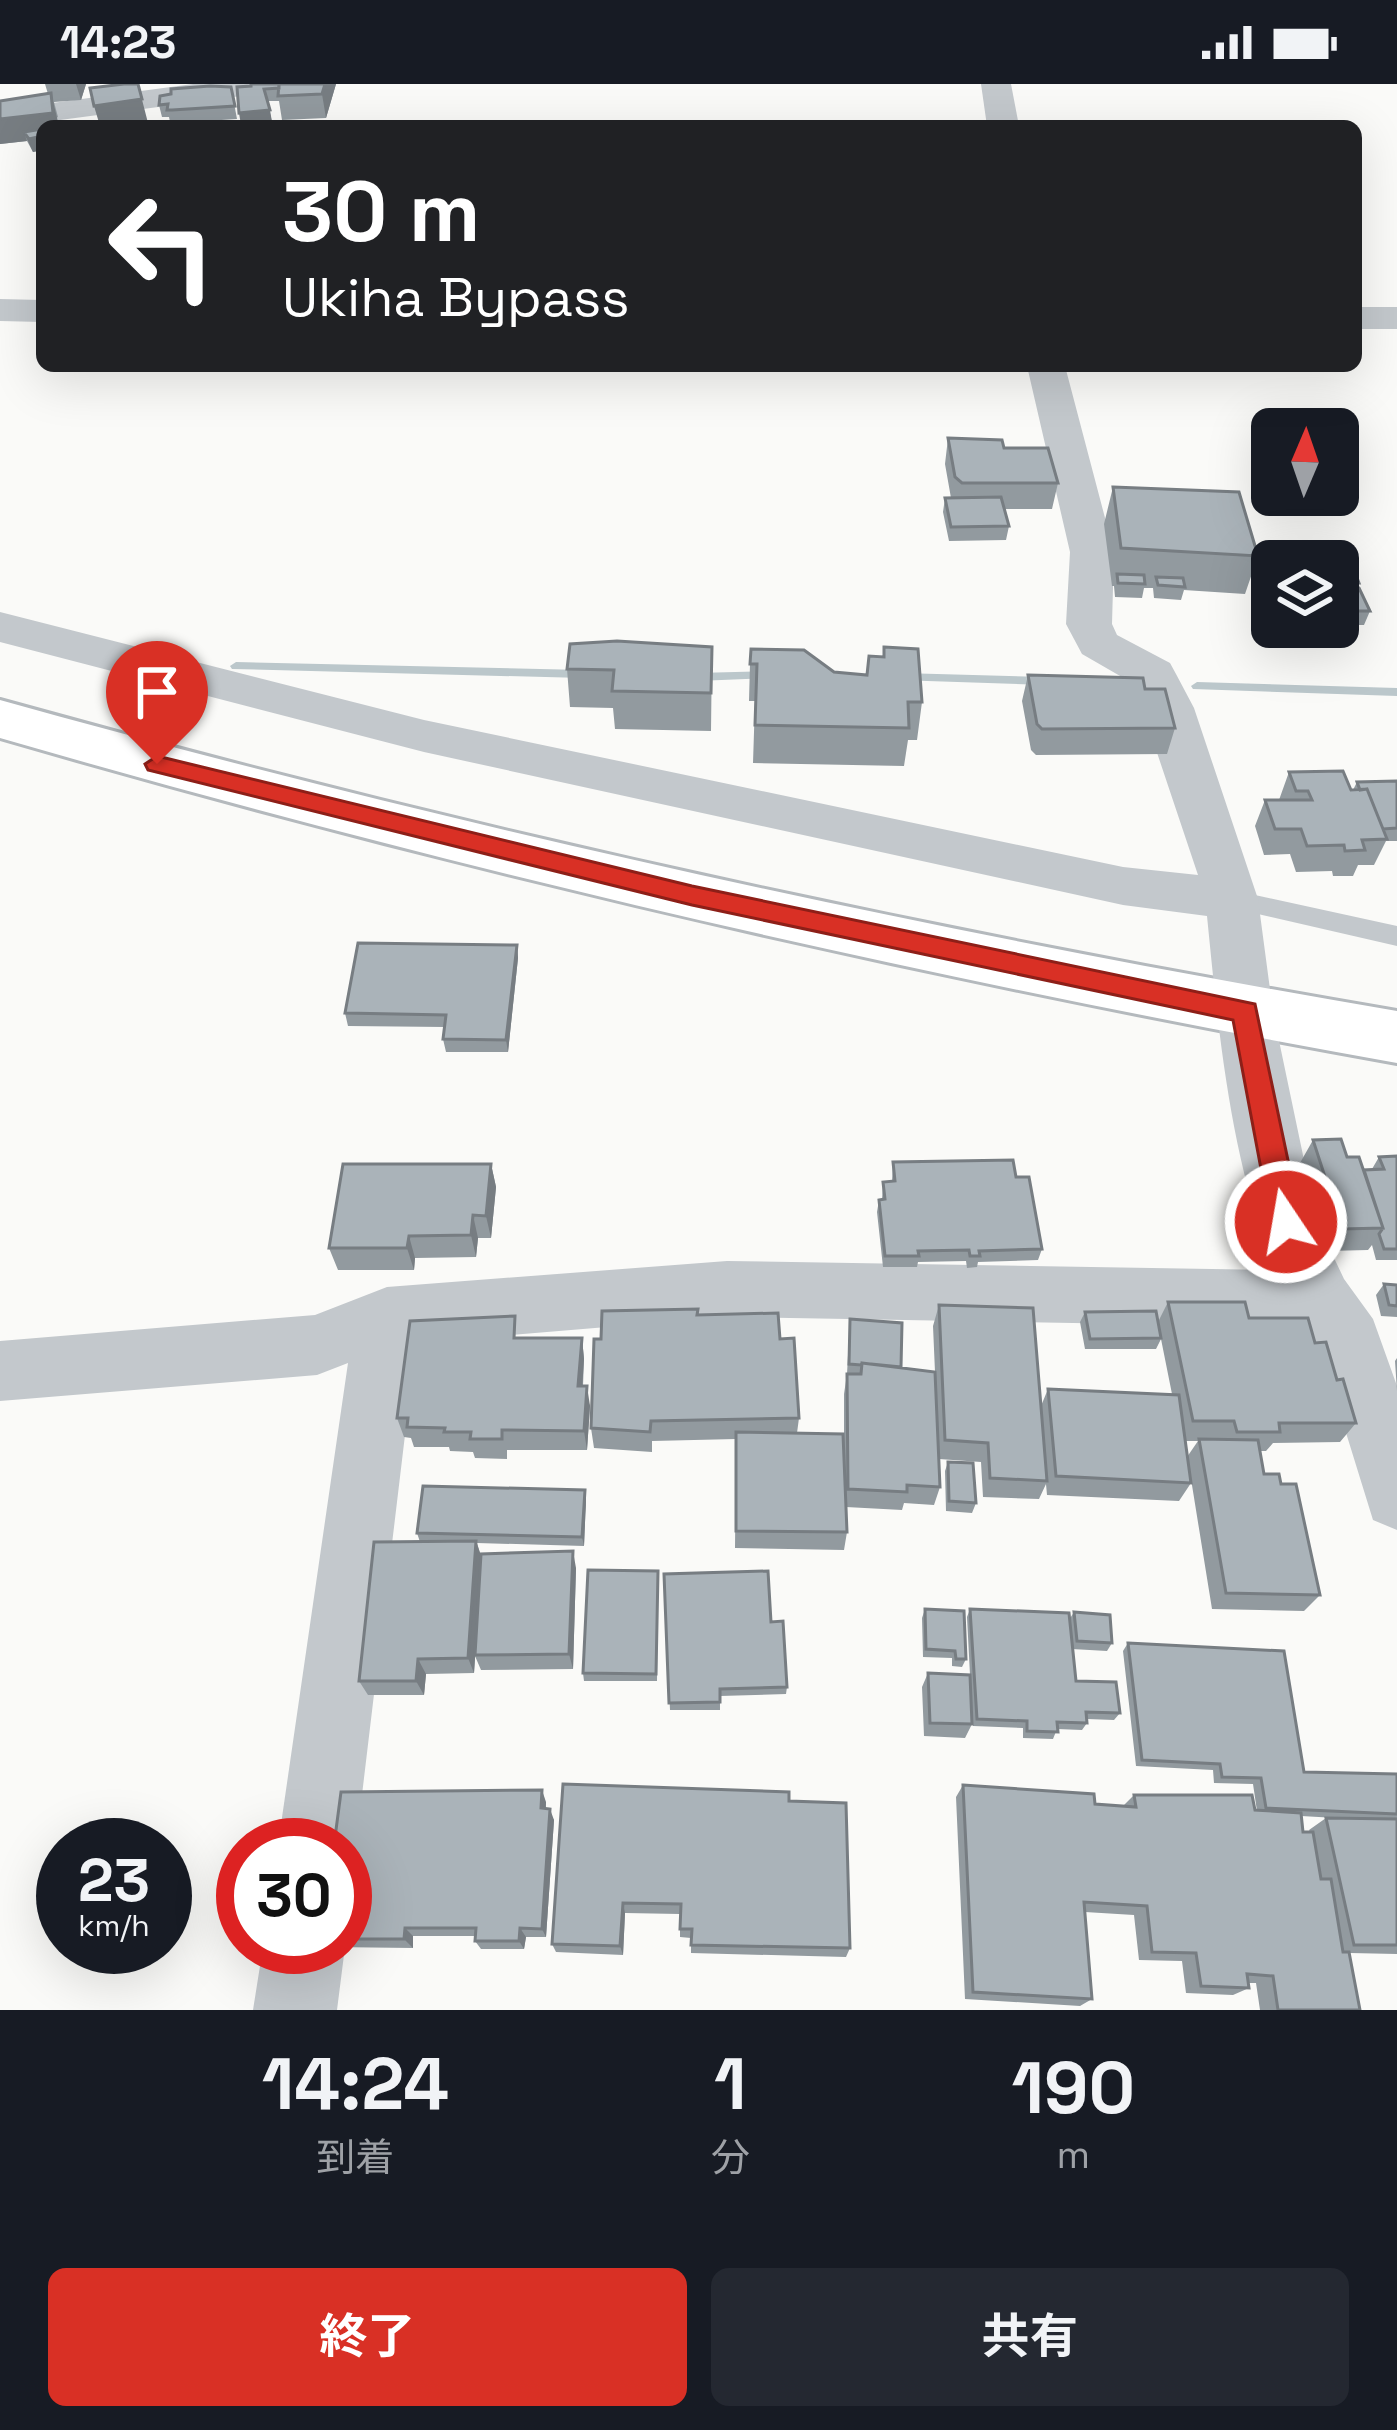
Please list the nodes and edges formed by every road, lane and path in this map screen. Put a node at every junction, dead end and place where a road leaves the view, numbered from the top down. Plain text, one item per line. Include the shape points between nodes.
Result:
1 (28, 84) edge
2 (263, 84) edge
3 (996, 84) edge
4 (0, 116) edge
5 (1002, 120) edge
6 (0, 310) edge
7 (36, 310) edge
8 (1362, 318) edge
9 (1397, 318) edge
10 (1047, 372) edge
11 (0, 627) edge
12 (0, 719) edge
13 (1232, 899) junction
14 (1397, 936) edge
15 (1245, 1012) junction
16 (1397, 1037) edge
17 (387, 1316) junction
18 (1356, 1327) edge
19 (0, 1371) edge
20 (1397, 1496) edge
21 (321, 1818) edge
22 (300, 1974) edge
23 (295, 2010) edge

1 - 4 street
2 - 4 street
3 - 5 street
6 - 7 street
8 - 9 street
10 - 13 street via 1092,552 1089,624 1098,644 1154,674
11 - 13 street via 424,736 1123,886
12 - 15 highway via 235,787 692,896
13 - 14 lane
13 - 15 street
15 - 16 highway
15 - 18 street via 1286,1222
17 - 18 street via 727,1289
17 - 19 street via 317,1346
17 - 21 street
18 - 20 street
22 - 23 street

